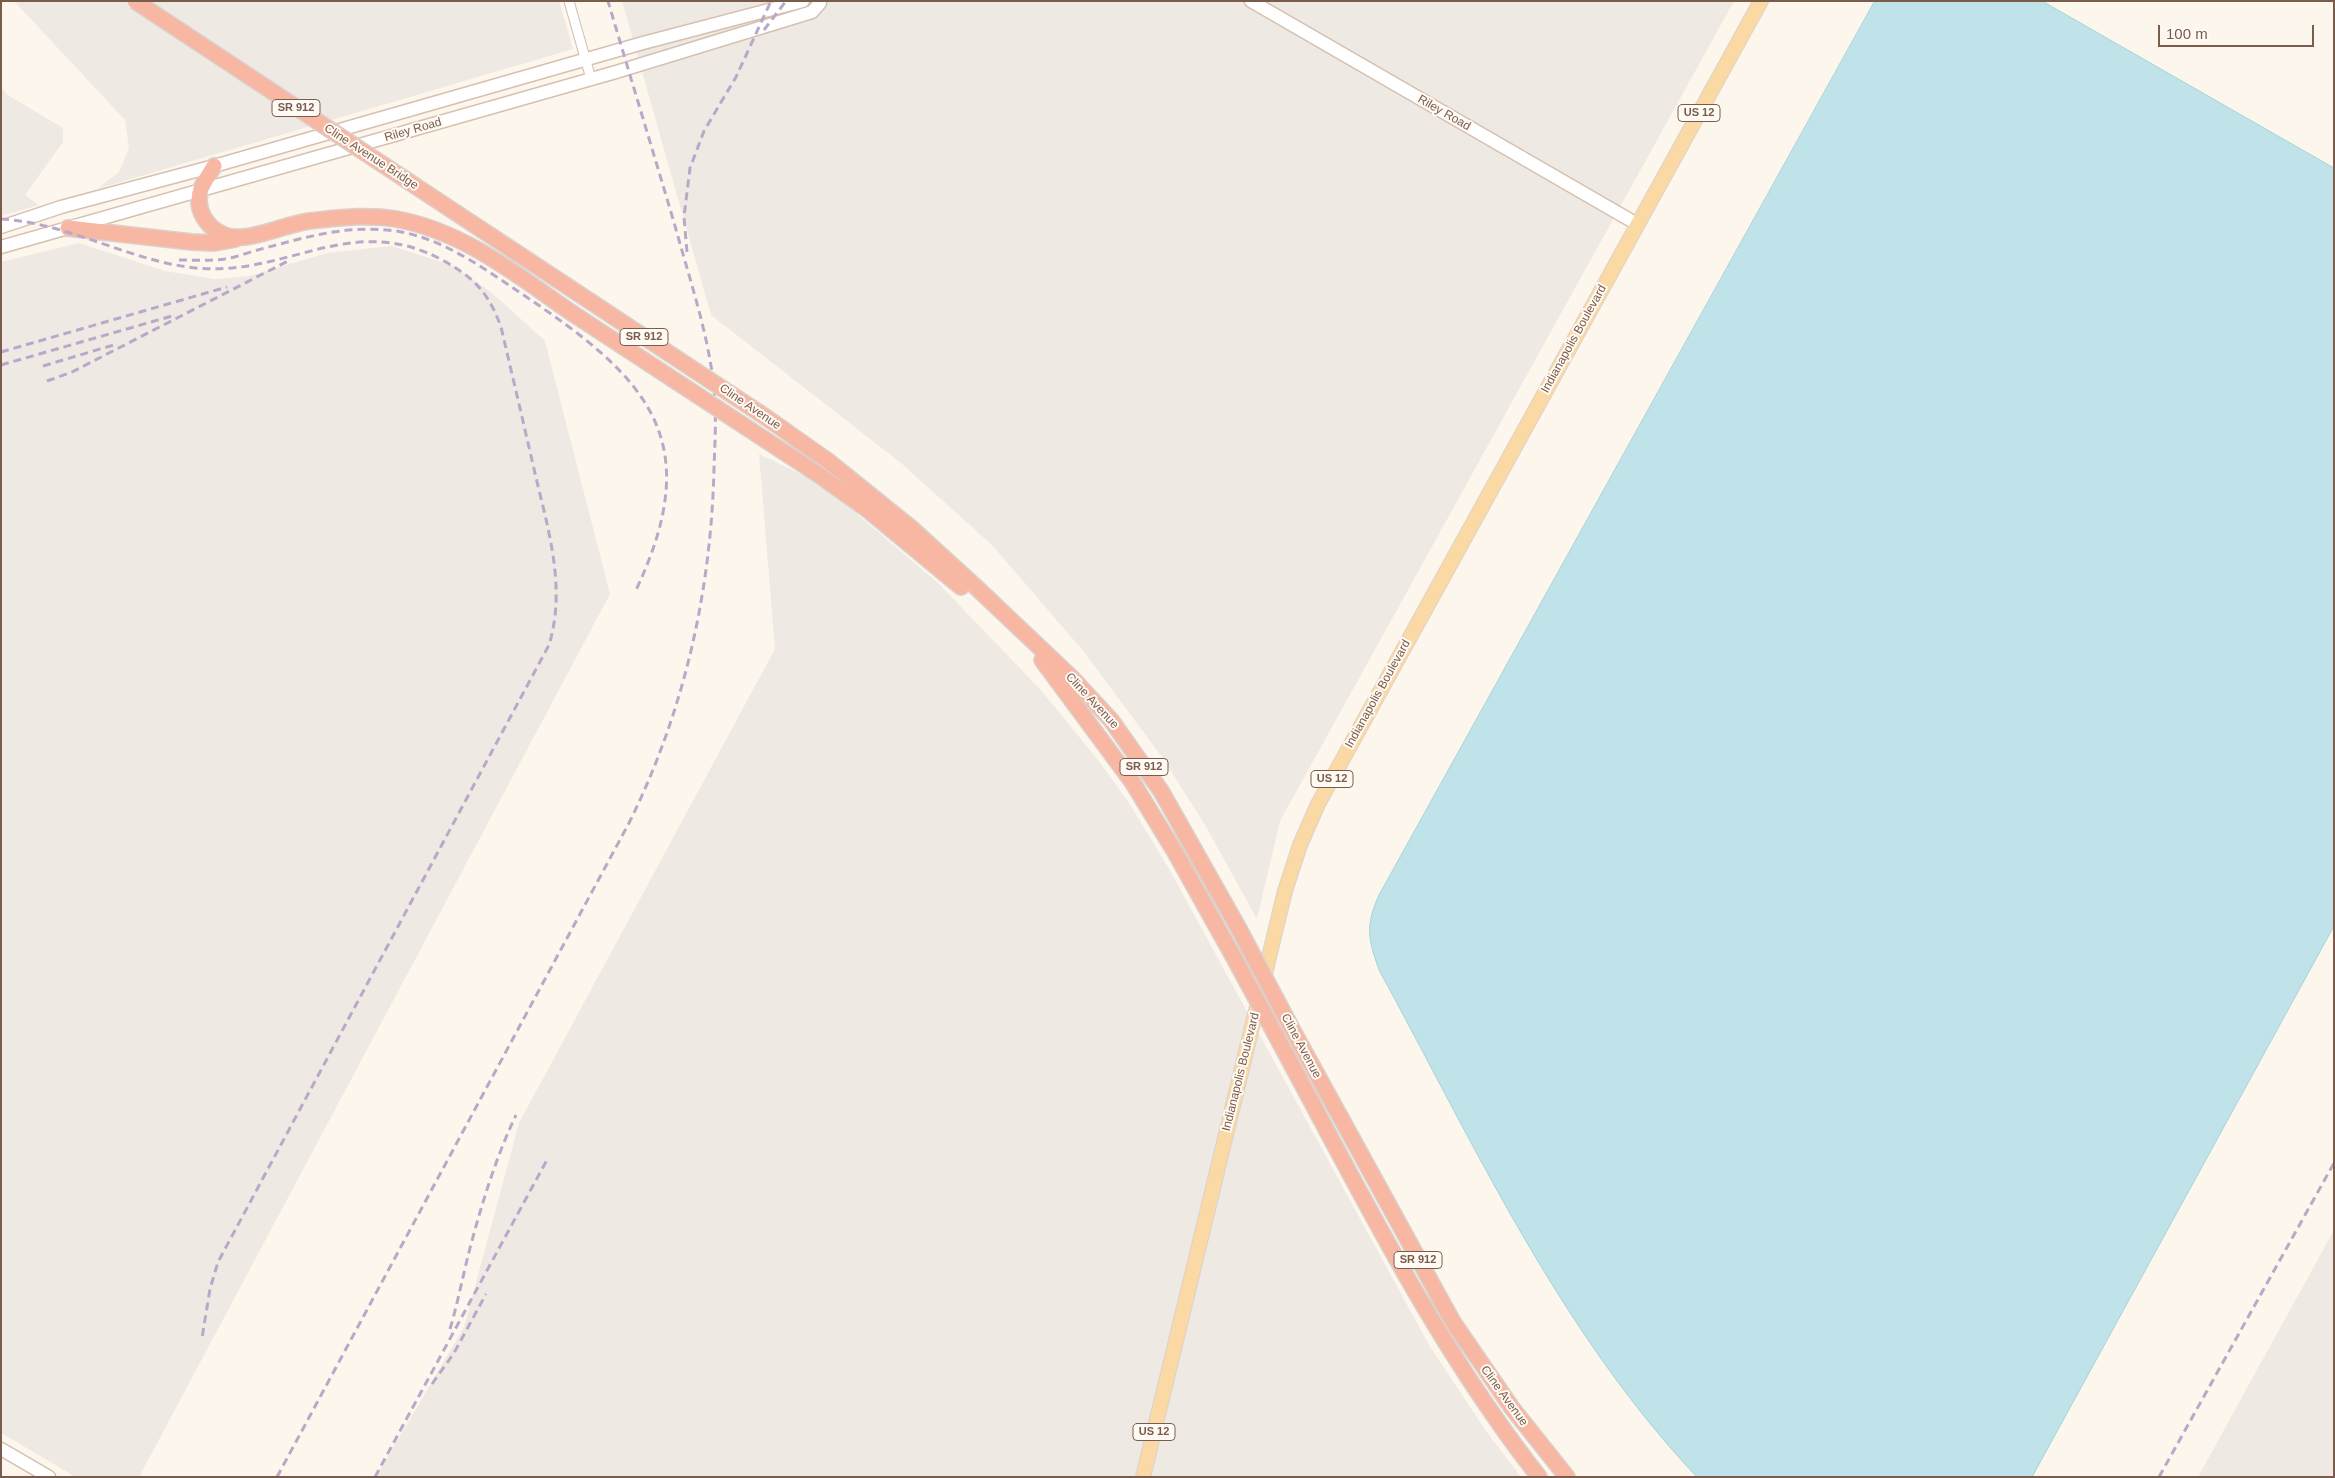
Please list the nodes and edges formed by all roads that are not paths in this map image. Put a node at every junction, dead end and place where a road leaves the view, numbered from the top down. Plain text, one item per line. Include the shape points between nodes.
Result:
1 (135, 1) edge
2 (569, 1) edge
3 (805, 1) edge
4 (1251, 1) edge
5 (1761, 1) edge
6 (823, 2) edge
7 (586, 60) junction
8 (591, 79) junction
9 (214, 166) junction
10 (200, 190) junction
11 (458, 214) joint
12 (1637, 224) junction
13 (1, 227) edge
14 (68, 228) junction
15 (241, 238) junction
16 (1, 247) edge
17 (1018, 629) junction
18 (1052, 674) junction
19 (1, 1449) edge
20 (49, 1477) edge
21 (1143, 1477) edge
22 (1539, 1477) edge
23 (1567, 1477) edge

1 - 11 highway, Cline Avenue Bridge / SR 912, bridge
2 - 7 street
3 - 6 main road, Riley Road
3 - 7 main road, Riley Road
4 - 12 main road, Riley Road
5 - 12 main road, Indianapolis Boulevard / US 12
6 - 8 main road, Riley Road via 812,12
7 - 8 street
7 - 9 main road, Riley Road
8 - 10 main road, Riley Road
9 - 10 highway
9 - 13 main road, Riley Road
10 - 14 main road, Riley Road
10 - 15 highway via 205,221 226,236
11 - 17 highway, Cline Avenue / SR 912, bridge via 828,461 910,528
12 - 21 main road, Indianapolis Boulevard / US 12 via 1318,804 1300,845 1284,891
14 - 15 highway via 192,242 225,242
14 - 16 main road, Riley Road
15 - 18 highway, bridge via 303,222 381,218 443,233 481,252 868,510 958,584
17 - 18 highway, Cline Avenue / SR 912
17 - 23 highway, Cline Avenue / SR 912, bridge via 1073,679 1111,720 1161,790 1453,1322 1512,1408
18 - 22 highway, Cline Avenue / SR 912, bridge via 1133,783 1176,852 1425,1311 1478,1396
19 - 20 main road

